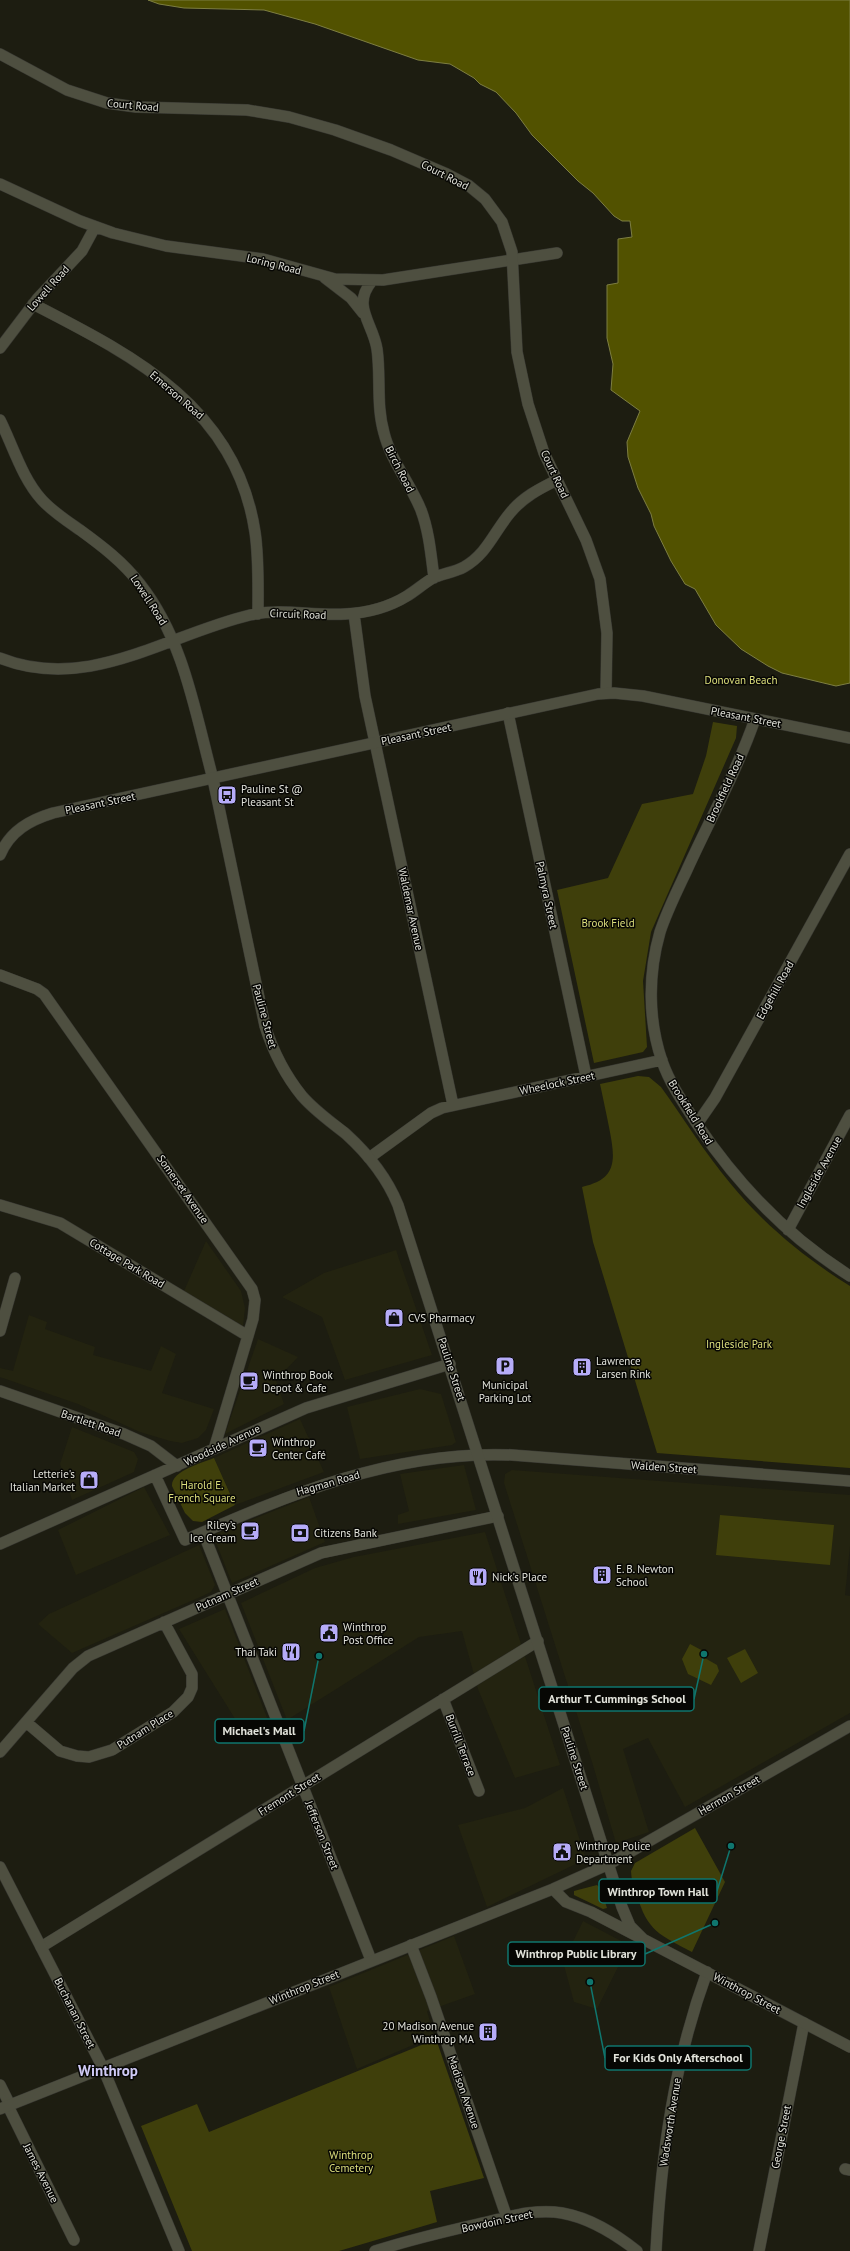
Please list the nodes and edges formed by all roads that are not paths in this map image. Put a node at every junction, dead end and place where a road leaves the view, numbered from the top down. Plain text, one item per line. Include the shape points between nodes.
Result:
1 (0, 54) edge
2 (0, 184) edge
3 (95, 227) junction
4 (557, 253) dead end
5 (513, 260) junction
6 (324, 277) junction
7 (372, 281) junction
8 (33, 304) junction
9 (363, 313) junction
10 (0, 348) edge
11 (0, 420) edge
12 (557, 480) junction
13 (434, 578) junction
14 (258, 614) junction
15 (354, 614) junction
16 (174, 642) junction
17 (0, 658) edge
18 (606, 693) junction
19 (508, 713) junction
20 (755, 719) junction
21 (850, 738) edge
22 (376, 743) junction
23 (213, 779) junction
24 (850, 854) edge
25 (0, 855) edge
26 (0, 975) edge
27 (662, 1060) junction
28 (586, 1076) junction
29 (453, 1105) junction
30 (850, 1115) edge
31 (697, 1124) junction
32 (369, 1158) junction
33 (0, 1205) edge
34 (788, 1230) junction
35 (850, 1276) edge
36 (15, 1278) dead end
37 (3, 1307) edge
38 (0, 1331) edge
39 (248, 1336) junction
40 (450, 1364) junction
41 (0, 1391) edge
42 (214, 1449) junction
43 (479, 1454) junction
44 (177, 1466) junction
45 (155, 1475) junction
46 (850, 1481) edge
47 (498, 1516) junction
48 (203, 1532) junction
49 (0, 1544) edge
50 (228, 1594) junction
51 (164, 1622) junction
52 (538, 1641) junction
53 (443, 1699) junction
54 (26, 1722) junction
55 (850, 1726) edge
56 (0, 1752) edge
57 (302, 1785) junction
58 (479, 1791) dead end
59 (608, 1864) junction
60 (0, 1867) edge
61 (554, 1889) junction
62 (643, 1939) junction
63 (411, 1945) junction
64 (41, 1947) junction
65 (371, 1960) junction
66 (707, 1972) junction
67 (804, 2023) junction
68 (850, 2047) edge
69 (103, 2068) junction
70 (0, 2085) edge
71 (6, 2107) edge
72 (507, 2218) junction
73 (74, 2240) dead end
74 (179, 2251) edge
75 (375, 2251) edge
76 (636, 2251) edge
77 (656, 2251) edge
78 (759, 2251) edge

1 - 5 street, Court Road via 61,87 95,101 129,107 222,108 276,114 335,130 398,152 457,179 481,195 502,222
2 - 3 street, Loring Road
3 - 6 street, Loring Road via 166,246 263,259
3 - 8 street, Lowell Road via 82,252
4 - 5 street, Loring Road
5 - 7 street, Loring Road
5 - 12 street, Court Road via 515,331 522,383 539,439
6 - 7 street, Loring Road
6 - 9 street, Birch Road via 351,298
7 - 9 street via 364,295
8 - 10 street, Lowell Road
8 - 14 street, Emerson Road via 96,337 152,373 188,402 214,430 236,470 253,520 258,560
9 - 13 street, Birch Road via 373,333 377,349 379,408 384,433 395,462 423,515
11 - 16 street, Lowell Road via 26,477 41,499 107,550 132,574 148,594
12 - 13 street, Circuit Road via 520,502 475,560
12 - 18 street, Court Road via 588,545 600,579 607,633
13 - 15 street, Circuit Road via 395,603
14 - 15 street, Circuit Road
14 - 16 street, Circuit Road
15 - 22 street, Waldemar Avenue via 365,696
16 - 17 street, Circuit Road via 112,662 75,668 40,668
16 - 23 street, Lowell Road via 183,666
18 - 19 street, Pleasant Street
18 - 20 street, Pleasant Street via 643,696
19 - 22 street, Pleasant Street
19 - 28 street, Palmyra Street
20 - 21 street, Pleasant Street
20 - 27 street, Brookfield Road via 668,910 660,934 651,995 654,1026
22 - 23 street, Pleasant Street
22 - 29 street, Waldemar Avenue
23 - 25 street, Pleasant Street via 38,818 15,833
23 - 32 street, Pauline Street via 266,1026 275,1053 302,1096
24 - 31 street, Edgehill Road via 715,1098
26 - 39 street, Somerset Avenue via 37,988 44,994 250,1284 255,1306
27 - 28 street, Wheelock Street
27 - 31 street, Brookfield Road via 675,1090
28 - 29 street, Wheelock Street
29 - 32 street via 431,1113
30 - 34 street, Ingleside Avenue
31 - 34 street, Brookfield Road via 745,1188
32 - 40 street, Pauline Street via 387,1184 401,1213
33 - 39 street, Cottage Park Road via 60,1223
34 - 35 street, Brookfield Road via 813,1252
36 - 37 street
37 - 38 street
39 - 42 street, Somerset Avenue
40 - 42 street, Woodside Avenue via 319,1403
40 - 43 street, Pauline Street
41 - 44 street, Bartlett Road via 124,1434 151,1446
42 - 44 street, Woodside Avenue
43 - 46 street, Walden Street
43 - 47 street, Pauline Street
43 - 48 street, Hagman Road via 408,1463 323,1484 282,1498
44 - 45 street, Woodside Avenue
45 - 48 street, Hagman Road via 185,1540
45 - 49 street, Woodside Avenue
47 - 50 street, Putnam Street via 327,1551
47 - 52 street, Pauline Street
48 - 50 street, Jefferson Street
50 - 51 street, Putnam Street
50 - 57 street, Jefferson Street
51 - 54 street, Putnam Street via 84,1658
51 - 54 street, Putnam Place via 191,1669 193,1679 188,1697 173,1712 112,1750 89,1757 60,1751
52 - 53 street, Fremont Street
52 - 59 street, Pauline Street
53 - 57 street, Fremont Street
53 - 58 street, Burrill Terrace
54 - 56 street, Putnam Street
55 - 59 street, Hermon Street
57 - 64 street, Fremont Street
57 - 65 street, Jefferson Street
59 - 61 street, Winthrop Street
59 - 62 street, Pauline Street via 626,1918 633,1930
60 - 64 street, Buchanan Street
61 - 62 street, Winthrop Street via 566,1902
61 - 63 street, Winthrop Street
62 - 66 street, Winthrop Street
63 - 65 street, Winthrop Street
63 - 72 street, Madison Avenue
64 - 69 street, Buchanan Street
65 - 69 street, Winthrop Street
66 - 67 street, Winthrop Street
66 - 77 street, Wadsworth Avenue via 689,2026 674,2090 663,2165
67 - 68 street, Winthrop Street
67 - 78 street, George Street
69 - 71 street, Winthrop Street
69 - 74 street, Buchanan Street
70 - 71 street, James Avenue
71 - 73 street, James Avenue
72 - 75 street, Bowdoin Street
72 - 76 street, Bowdoin Street via 540,2212 569,2215 601,2227

